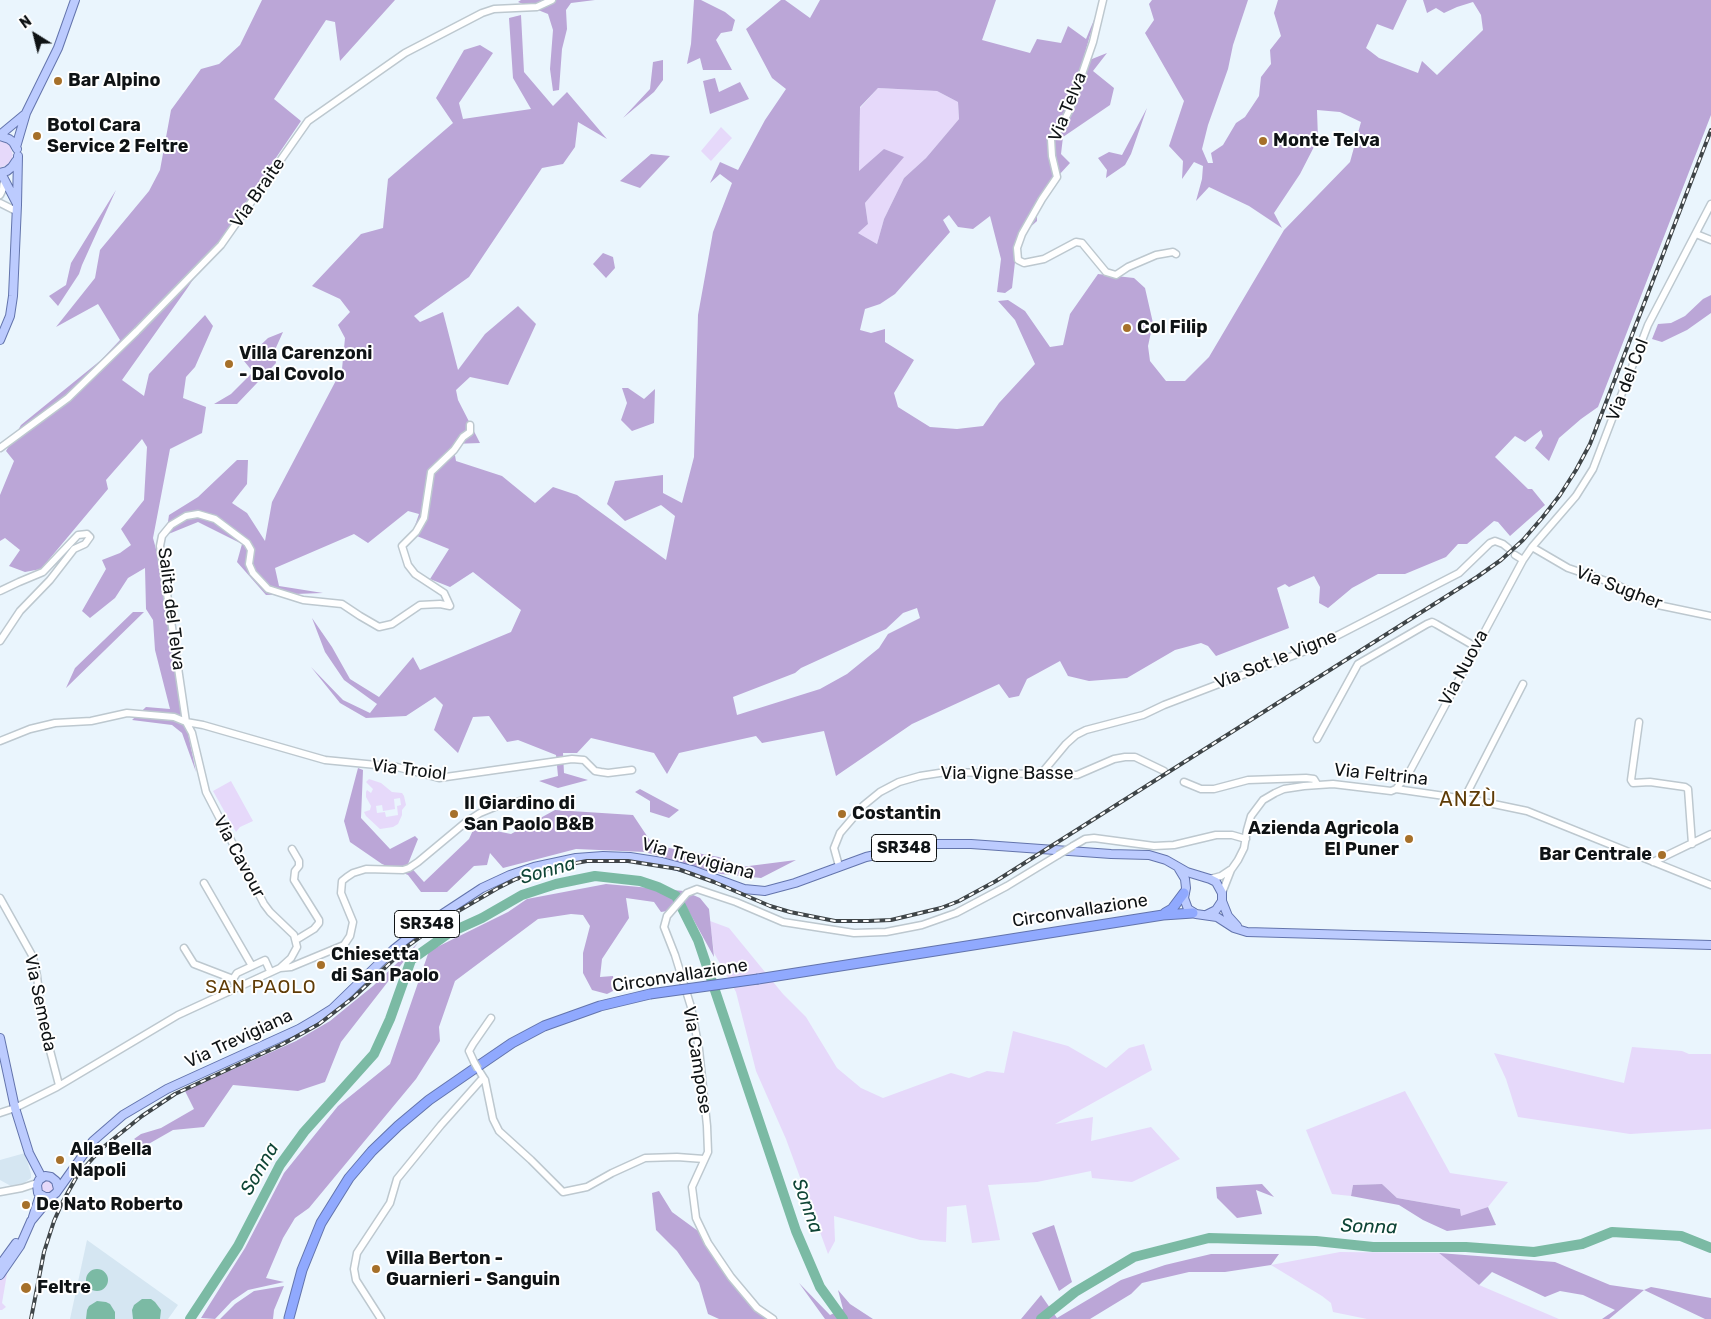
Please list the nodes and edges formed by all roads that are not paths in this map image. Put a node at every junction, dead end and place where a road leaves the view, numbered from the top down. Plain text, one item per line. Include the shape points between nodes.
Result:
1 (76, 0) edge
2 (552, 0) edge
3 (1103, 0) edge
4 (26, 114) junction
5 (0, 136) edge
6 (16, 147) junction
7 (18, 156) junction
8 (2, 174) edge
9 (0, 195) edge
10 (0, 203) edge
11 (1711, 204) edge
12 (17, 208) junction
13 (1696, 234) junction
14 (1711, 240) edge
15 (1176, 254) dead end
16 (0, 340) edge
17 (470, 425) dead end
18 (0, 448) edge
19 (1532, 547) junction
20 (1508, 548) dead end
21 (1515, 555) dead end
22 (1523, 560) junction
23 (0, 591) edge
24 (1711, 616) edge
25 (0, 641) edge
26 (1476, 646) junction
27 (1523, 684) dead end
28 (186, 722) junction
29 (1640, 722) dead end
30 (1317, 739) dead end
31 (0, 741) edge
32 (632, 770) dead end
33 (1164, 771) dead end
34 (1041, 774) junction
35 (1184, 782) dead end
36 (1317, 784) junction
37 (1396, 789) junction
38 (1464, 799) junction
39 (521, 801) dead end
40 (1711, 834) edge
41 (1246, 839) junction
42 (1692, 844) junction
43 (292, 849) dead end
44 (1653, 862) junction
45 (839, 866) junction
46 (1179, 869) junction
47 (1231, 870) junction
48 (1207, 878) junction
49 (204, 883) dead end
50 (1711, 885) edge
51 (1185, 890) junction
52 (1222, 897) junction
53 (0, 898) edge
54 (1193, 912) junction
55 (1162, 915) junction
56 (1206, 915) junction
57 (1242, 930) junction
58 (296, 940) junction
59 (1711, 945) edge
60 (184, 948) dead end
61 (252, 966) junction
62 (280, 968) junction
63 (270, 971) junction
64 (233, 979) junction
65 (236, 987) junction
66 (491, 1018) dead end
67 (0, 1038) edge
68 (485, 1080) junction
69 (59, 1085) junction
70 (15, 1108) junction
71 (0, 1113) edge
72 (704, 1160) junction
73 (72, 1169) junction
74 (54, 1178) junction
75 (0, 1186) edge
76 (39, 1186) junction
77 (58, 1189) junction
78 (3, 1191) edge
79 (51, 1197) junction
80 (31, 1221) junction
81 (26, 1230) junction
82 (0, 1264) edge
83 (0, 1275) edge
84 (289, 1318) edge
85 (381, 1319) edge
86 (773, 1319) edge

1 - 4 main road
2 - 18 street, Via Braite via 537,6 482,13 405,52 308,121 221,246 68,398
3 - 15 street, Via Telva via 1093,42 1070,109 1051,139 1057,177 1022,234 1017,248 1018,260 1024,263 1044,259 1076,242 1082,243 1106,272 1116,276 1156,255
4 - 5 main road
4 - 6 main road
5 - 6 main road via 9,139
6 - 7 main road
7 - 8 main road via 12,167
7 - 12 main road
8 - 9 street
8 - 12 main road
10 - 12 street
11 - 13 street, Via del Col
12 - 16 main road via 13,296 10,316
13 - 14 street
13 - 19 street, Via del Col via 1648,325 1593,469 1576,496
17 - 28 street, Salita del Telva via 470,432 431,472 424,518 402,546 408,565 415,574 444,594 450,606 420,605 392,624 379,626 342,604 302,600 268,589 253,573 249,564 251,550 247,543 215,519 198,514 186,516 171,525 162,536 160,546
19 - 22 street, Via Nuova
19 - 24 street, Via Sugher via 1568,568 1615,584 1658,605
20 - 34 street, Via Sot le Vigne via 1495,541 1490,543 1459,573 1313,648 1143,715 1086,730 1066,744
21 - 22 street
22 - 26 street, Via Nuova
23 - 25 street via 42,572 78,535 90,537 85,544 74,549 46,585 27,602
26 - 30 street via 1432,622 1419,628 1356,666
26 - 37 street, Via Nuova via 1410,771
27 - 38 street
28 - 31 street, Via Troiol via 174,717 127,713 91,721 55,723
28 - 32 street, Via Troiol via 325,760 397,767 439,778 572,759 584,760 595,771
28 - 58 street, Via Cavour via 206,792 224,829 264,904
29 - 42 street via 1631,780 1688,790
33 - 34 street, Via Vigne Basse via 1135,757 1125,757 1077,775
34 - 45 street, Via Vigne Basse via 946,772 899,782 864,805 840,832 834,848
35 - 36 street via 1201,789 1248,780 1306,778 1314,779
36 - 37 street, Via Feltrina
36 - 41 street, Via Feltrina via 1284,790 1268,797 1253,812
37 - 38 street, Via Feltrina
38 - 44 street, Via Feltrina via 1527,811
39 - 62 street via 480,813 409,868 353,872 342,881 341,893 353,922 344,945 291,967
40 - 42 street
41 - 47 street, Via Feltrina via 1242,854
41 - 72 street, Via Campose, bridge via 1216,835 1174,845 1154,846 1094,838 1084,840 956,913 922,925 886,932 854,933 783,922 697,889 687,893 667,916 664,926 691,1007 699,1049 707,1126 708,1152
42 - 44 street
43 - 58 street via 299,862 294,880 319,920 314,929
44 - 50 street, Via Feltrina
45 - 46 main road, SR348 via 889,852 950,843 1149,855 1166,860
45 - 73 main road, Via Trevigiana / SR348 via 765,891 744,889 662,862 622,856 561,860 510,875 470,895 418,930 332,1009 316,1019 140,1104 93,1141
46 - 48 main road, SR348
46 - 51 main road via 1185,879
47 - 48 street
47 - 52 street, Via Feltrina
48 - 51 main road via 1193,880
48 - 52 main road via 1216,882
49 - 61 street
51 - 54 main road via 1185,904
51 - 55 highway, Circonvallazione via 1172,910
52 - 56 main road, Via Feltrina via 1216,910
52 - 57 main road via 1228,916
53 - 69 street, Via Semeda via 33,957 42,1020
54 - 55 highway, Circonvallazione
54 - 56 main road
55 - 84 highway, Circonvallazione, bridge via 650,994 600,1006 544,1026 512,1043 429,1100 372,1150 349,1178 321,1223 302,1270
56 - 57 main road
57 - 59 main road
58 - 62 street via 295,953
60 - 64 street via 194,964
61 - 63 street via 265,960
61 - 64 street via 237,973
62 - 63 street
63 - 65 street
64 - 65 street
65 - 69 street via 178,1014
66 - 68 street via 470,1051
67 - 70 main road
68 - 72 street via 499,1131 562,1192 587,1187 645,1158
68 - 85 street via 481,1080 464,1099 397,1179 390,1203 358,1254 354,1269 356,1280
69 - 70 street
70 - 71 street
70 - 76 main road via 37,1170
72 - 86 street, Via Campose via 692,1187 696,1218 731,1277 757,1308
73 - 74 main road, Via Trevigiana / SR348
73 - 77 main road, Via Trevigiana / SR348
74 - 76 main road, Via Trevigiana via 48,1176
74 - 77 main road
75 - 78 street
76 - 78 street, Via Trevigiana
76 - 79 main road via 45,1197
76 - 80 main road
77 - 79 main road, Via Trevigiana
79 - 80 main road, Via Trevigiana
80 - 81 main road
81 - 82 main road
81 - 83 main road via 20,1246

